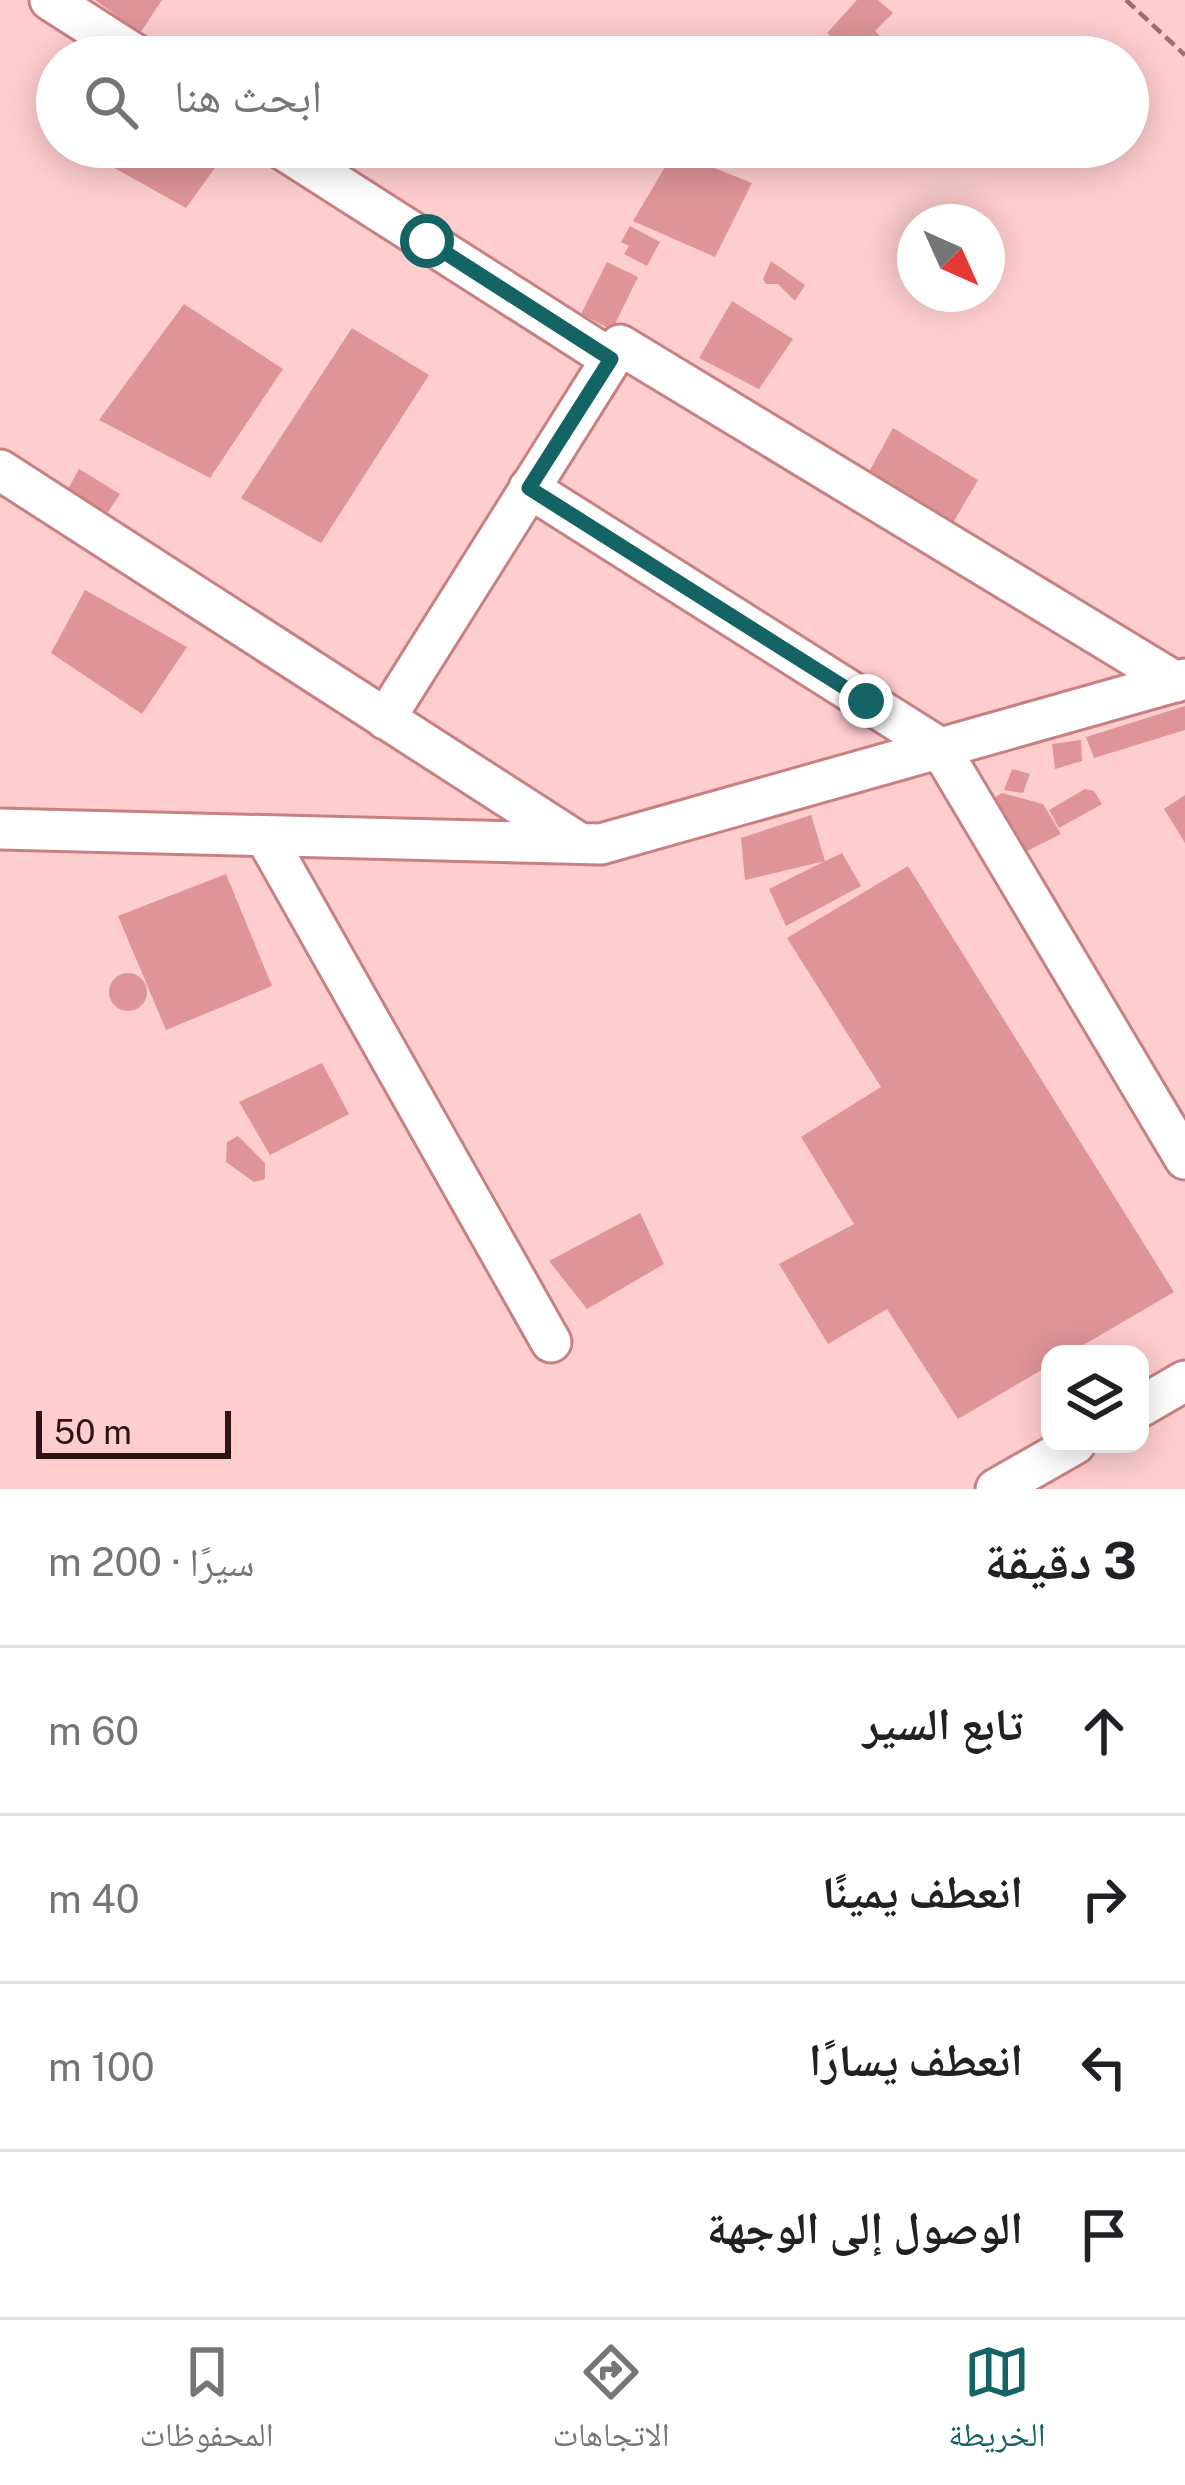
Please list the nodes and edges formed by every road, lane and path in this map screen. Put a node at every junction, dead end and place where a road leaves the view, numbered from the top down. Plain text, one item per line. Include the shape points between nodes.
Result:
1 (50, 0) edge
2 (1126, 0) edge
3 (106, 36) edge
4 (1185, 55) edge
5 (313, 168) edge
6 (611, 359) junction
7 (0, 470) edge
8 (529, 488) junction
9 (1180, 681) edge
10 (386, 718) junction
11 (940, 748) junction
12 (0, 829) edge
13 (265, 836) junction
14 (579, 843) junction
15 (1185, 1159) edge
16 (550, 1342) dead end
17 (1185, 1382) edge
18 (1149, 1402) edge
19 (1059, 1453) edge
20 (996, 1489) edge

1 - 3 street
2 - 4 path
5 - 6 street
6 - 8 street
6 - 9 street via 620,345
7 - 10 street
8 - 10 street
8 - 11 street
9 - 11 street
10 - 14 street
11 - 14 street via 602,844
11 - 15 street
12 - 13 street
13 - 14 street
13 - 16 street
17 - 18 street
19 - 20 street

